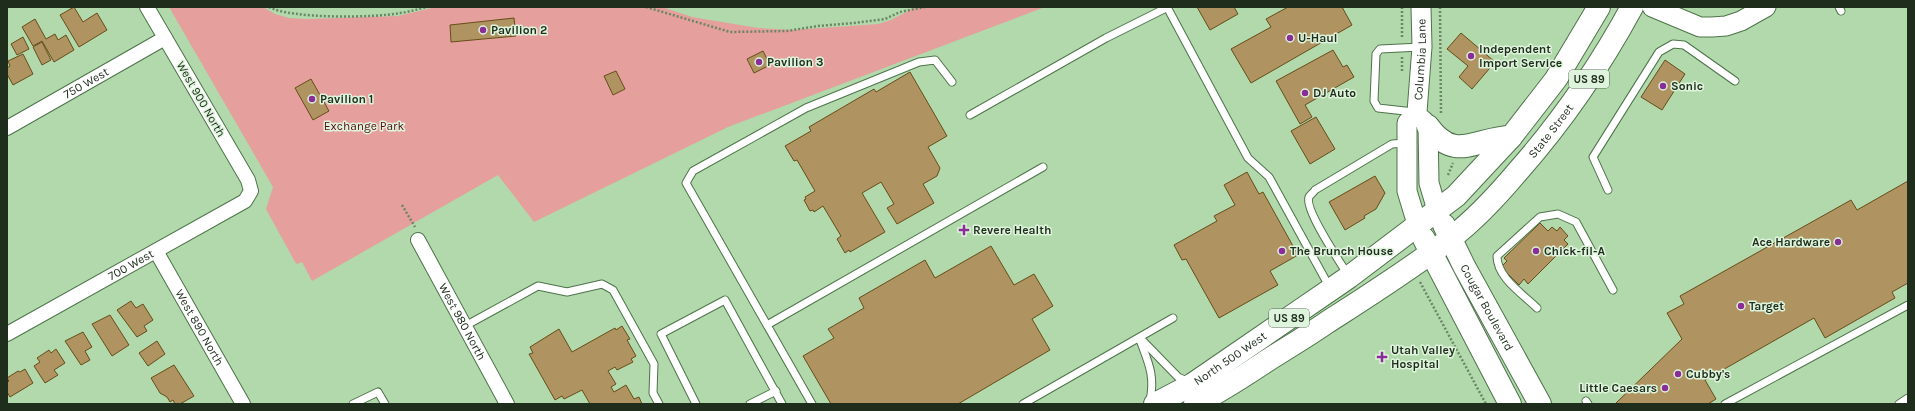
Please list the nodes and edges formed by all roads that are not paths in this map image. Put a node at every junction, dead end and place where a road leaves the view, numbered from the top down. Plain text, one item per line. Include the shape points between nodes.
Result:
1 (147, 7) edge
2 (1167, 7) edge
3 (1421, 7) edge
4 (1599, 7) edge
5 (1632, 7) edge
6 (1652, 7) edge
7 (1766, 7) edge
8 (1677, 13) edge
9 (165, 38) junction
10 (1422, 47) junction
11 (1735, 81) dead end
12 (952, 82) dead end
13 (970, 115) dead end
14 (1429, 119) junction
15 (7, 128) edge
16 (1511, 137) junction
17 (1407, 143) junction
18 (1043, 167) dead end
19 (1608, 190) dead end
20 (251, 192) joint
21 (1437, 210) junction
22 (1417, 224) junction
23 (1450, 239) junction
24 (418, 240) dead end
25 (156, 251) junction
26 (1430, 252) junction
27 (1349, 277) junction
28 (1331, 289) junction
29 (1613, 290) dead end
30 (1908, 305) edge
31 (1537, 308) dead end
32 (1173, 318) dead end
33 (767, 325) junction
34 (465, 326) junction
35 (7, 334) edge
36 (1140, 338) junction
37 (776, 391) junction
38 (1194, 394) edge
39 (1908, 398) edge
40 (243, 404) edge
41 (354, 404) edge
42 (385, 404) edge
43 (507, 404) edge
44 (659, 404) edge
45 (696, 404) edge
46 (750, 404) edge
47 (782, 404) edge
48 (812, 404) edge
49 (1023, 404) edge
50 (1149, 404) edge
51 (1156, 404) edge
52 (1510, 404) edge
53 (1540, 404) edge
54 (1725, 404) edge
55 (1899, 404) edge

1 - 9 street, West 900 North
2 - 13 lane via 1106,38
2 - 28 lane via 1248,158 1269,177
3 - 10 main road, Columbia Lane
4 - 16 main road, US 89 via 1556,80
5 - 23 main road, State Street / US 89 via 1581,92 1539,147 1494,199
6 - 8 main road
7 - 8 main road via 1741,22 1726,26 1700,27
9 - 15 street, 750 West
9 - 20 street, West 900 North via 248,180
10 - 14 main road, Columbia Lane
10 - 14 lane via 1380,49 1376,54 1374,101 1378,108
11 - 19 lane via 1684,45 1673,44 1659,52 1593,157
12 - 33 lane via 935,60 919,62 806,108 692,171 686,183
14 - 16 main road via 1434,135 1441,141 1461,148 1498,137
14 - 17 main road, Columbia Lane via 1407,123
14 - 21 main road, Columbia Lane via 1429,183
16 - 21 main road, US 89 via 1462,190
17 - 22 main road, Columbia Lane via 1407,191
17 - 27 lane via 1392,144 1315,190 1309,197 1309,206 1320,229
18 - 33 lane
20 - 25 street, 700 West via 245,201
21 - 22 main road, US 89
21 - 23 main road, Cougar Boulevard
22 - 26 main road, Cougar Boulevard
22 - 27 main road, North 500 West / US 89
23 - 26 main road, US 89
23 - 53 main road, Cougar Boulevard
24 - 34 street, West 980 North
25 - 35 street, 700 West
25 - 40 street, West 890 North
26 - 38 main road, North 500 West / US 89 via 1317,330 1222,390
26 - 52 main road, Cougar Boulevard
27 - 28 main road, North 500 West / US 89
28 - 38 main road, North 500 West / US 89
29 - 31 lane via 1576,222 1558,214 1540,217 1497,256 1498,267
30 - 54 lane
32 - 36 lane
33 - 48 lane
34 - 43 street, West 980 North
34 - 44 lane via 538,286 567,292 602,284 614,290 654,364 653,393
36 - 38 lane
36 - 49 lane
36 - 50 lane via 1151,370 1153,386
37 - 45 lane via 725,300 661,334
37 - 46 lane
37 - 47 lane
38 - 51 main road, North 500 West / US 89
39 - 55 lane
41 - 42 lane via 378,392

